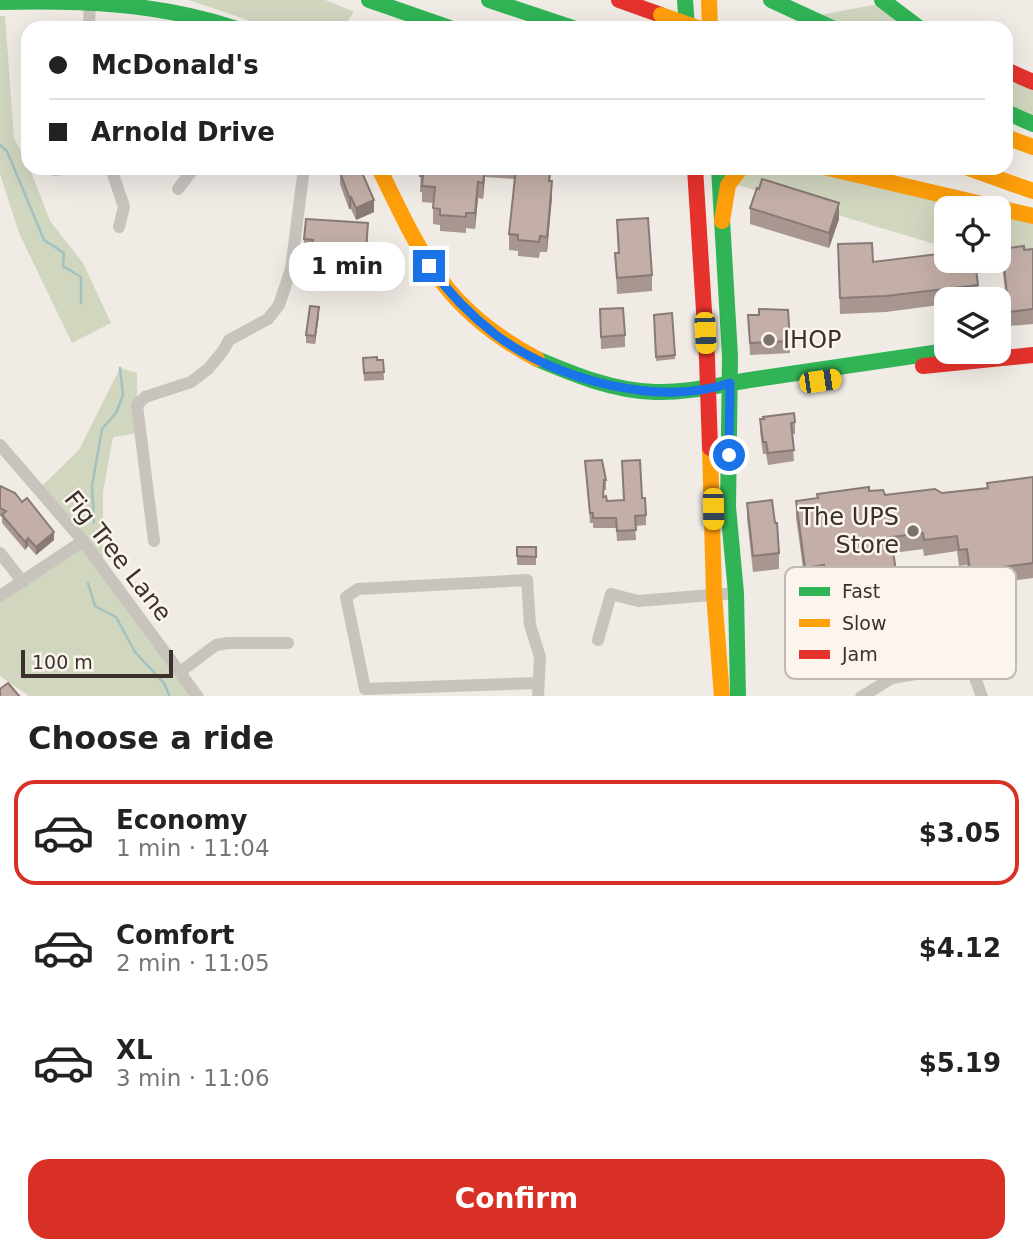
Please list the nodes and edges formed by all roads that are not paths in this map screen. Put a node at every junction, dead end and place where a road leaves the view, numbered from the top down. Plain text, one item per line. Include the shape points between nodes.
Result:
1 (369, 0) edge
2 (489, 0) edge
3 (619, 0) edge
4 (685, 0) edge
5 (709, 0) edge
6 (771, 0) edge
7 (882, 0) edge
8 (90, 1) edge
9 (0, 2) edge
10 (89, 21) edge
11 (217, 21) edge
12 (430, 21) edge
13 (552, 21) edge
14 (678, 21) edge
15 (686, 21) edge
16 (710, 21) edge
17 (817, 21) edge
18 (910, 21) edge
19 (1013, 73) edge
20 (1033, 82) edge
21 (1013, 115) edge
22 (1033, 124) edge
23 (1013, 140) edge
24 (1033, 147) edge
25 (113, 175) edge
26 (189, 175) edge
27 (303, 175) edge
28 (382, 175) edge
29 (695, 175) edge
30 (719, 175) edge
31 (734, 175) edge
32 (858, 175) edge
33 (988, 175) edge
34 (178, 189) dead end
35 (1033, 191) edge
36 (1033, 216) edge
37 (722, 221) junction
38 (120, 227) dead end
39 (1011, 346) edge
40 (1033, 347) edge
41 (934, 353) edge
42 (1033, 355) edge
43 (729, 388) junction
44 (708, 390) junction
45 (0, 444) edge
46 (83, 541) junction
47 (154, 541) dead end
48 (0, 552) edge
49 (23, 582) junction
50 (736, 593) junction
51 (714, 594) junction
52 (0, 596) edge
53 (598, 640) dead end
54 (288, 643) dead end
55 (180, 672) junction
56 (890, 679) edge
57 (976, 679) edge
58 (538, 683) junction
59 (198, 696) edge
60 (538, 696) edge
61 (722, 696) edge
62 (738, 696) edge
63 (861, 696) edge
64 (982, 696) edge

1 - 12 main road
2 - 13 main road
3 - 14 main road, bridge
4 - 15 main road
5 - 16 main road
6 - 17 main road
7 - 18 main road
8 - 9 main road
8 - 10 street
8 - 11 main road via 168,6
19 - 20 main road
21 - 22 main road
23 - 24 main road
25 - 38 street via 124,207
26 - 34 street
27 - 47 street via 291,269 279,305 268,319 229,340 208,369 191,382 137,404
28 - 44 main road via 429,266 461,305 497,336 584,378 639,390
29 - 44 main road
30 - 37 main road
31 - 37 main road via 728,182
32 - 36 main road
33 - 35 main road
37 - 43 main road
39 - 40 main road
41 - 43 main road
42 - 43 main road
43 - 44 main road
43 - 50 main road via 728,507
44 - 51 main road
45 - 46 street, Fig Tree Lane
46 - 49 street
46 - 55 street, Fig Tree Lane
48 - 49 street
49 - 52 street
50 - 51 street
50 - 62 main road
51 - 53 street via 638,601 611,594
51 - 61 main road
54 - 55 street via 216,645
55 - 59 street, Fig Tree Lane
56 - 63 street
57 - 64 street
58 - 58 street via 540,657 530,625 527,580 358,589 346,597 365,689
58 - 60 street

